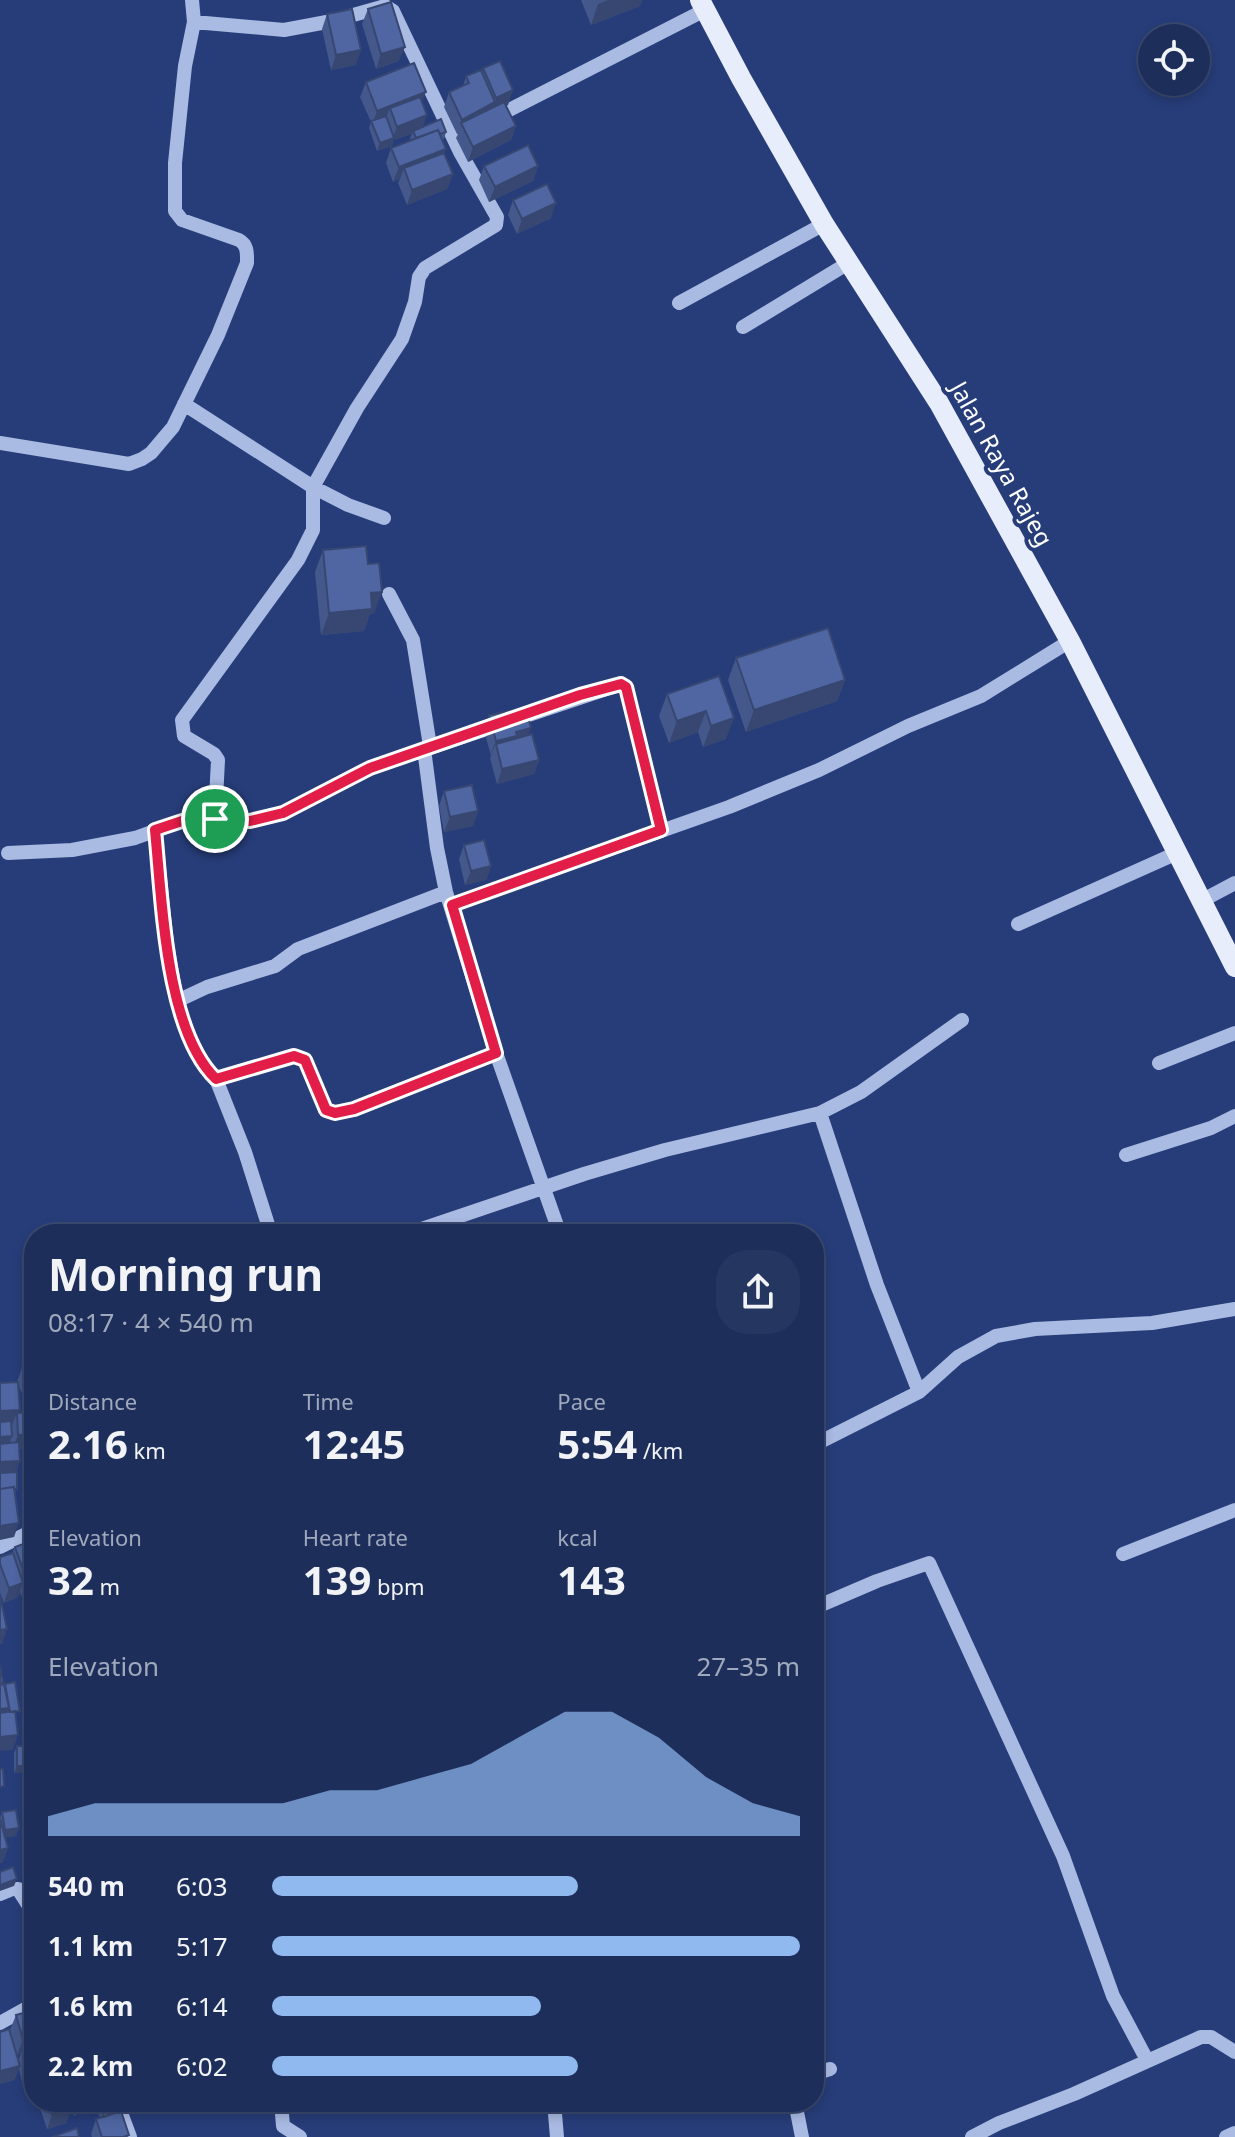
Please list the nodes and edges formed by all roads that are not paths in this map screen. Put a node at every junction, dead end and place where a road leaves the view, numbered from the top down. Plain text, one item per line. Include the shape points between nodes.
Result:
1 (192, 0) edge
2 (702, 5) edge
3 (194, 22) junction
4 (509, 110) edge
5 (824, 224) junction
6 (850, 262) junction
7 (679, 303) dead end
8 (743, 327) dead end
9 (184, 404) junction
10 (0, 443) edge
11 (313, 487) junction
12 (384, 518) dead end
13 (389, 594) dead end
14 (1070, 641) junction
15 (427, 747) junction
16 (215, 819) junction
17 (155, 830) junction
18 (661, 830) junction
19 (8, 853) dead end
20 (1177, 853) junction
21 (1235, 883) edge
22 (449, 899) junction
23 (1203, 900) junction
24 (1018, 924) dead end
25 (1235, 967) edge
26 (177, 1001) junction
27 (962, 1020) dead end
28 (1235, 1033) edge
29 (496, 1053) junction
30 (1159, 1063) dead end
31 (216, 1079) junction
32 (820, 1113) junction
33 (1235, 1116) edge
34 (1126, 1155) dead end
35 (545, 1187) junction
36 (268, 1224) edge
37 (436, 1224) edge
38 (557, 1224) edge
39 (1235, 1309) edge
40 (919, 1392) junction
41 (824, 1440) edge
42 (1235, 1510) edge
43 (24, 1535) edge
44 (0, 1547) edge
45 (1123, 1554) dead end
46 (824, 1604) edge
47 (0, 1894) edge
48 (24, 1898) edge
49 (24, 2010) edge
50 (0, 2023) edge
51 (1235, 2052) edge
52 (1147, 2060) junction
53 (830, 2069) dead end
54 (824, 2071) edge
55 (121, 2112) edge
56 (282, 2112) edge
57 (555, 2112) edge
58 (797, 2112) edge
59 (1235, 2133) edge
60 (130, 2137) edge
61 (300, 2137) edge
62 (557, 2137) edge
63 (802, 2137) edge
64 (972, 2137) edge
65 (1226, 2137) edge

1 - 3 street
2 - 4 street
2 - 5 main road, Jalan Raya Rajeg
3 - 9 street via 179,118 175,211 182,220 245,243 247,263
3 - 11 street via 284,30 389,7 497,217 496,225 425,268 402,339
5 - 6 main road, Jalan Raya Rajeg
5 - 7 street
6 - 8 street
6 - 14 main road, Jalan Raya Rajeg via 939,403
9 - 10 street via 151,453 129,464
9 - 11 street
11 - 12 street
11 - 16 street via 313,530 298,560 182,720 184,736 218,760
13 - 15 street via 413,640
14 - 18 street via 981,696 819,770
14 - 20 main road, Jalan Raya Rajeg
15 - 16 street via 370,768 283,813 250,821
15 - 18 street via 624,684
15 - 22 street via 437,848
16 - 17 street
17 - 19 street via 72,850
17 - 26 street
18 - 22 street
20 - 23 main road, Jalan Raya Rajeg
20 - 24 street
21 - 23 street
22 - 26 street via 298,949 275,966
22 - 29 street
23 - 25 main road, Jalan Raya Rajeg
26 - 31 street via 197,1052
27 - 32 street via 861,1092
28 - 30 street
29 - 31 street via 335,1113 326,1110 300,1056
29 - 35 street
31 - 36 street
32 - 35 street via 665,1150
32 - 40 street
33 - 34 street
35 - 37 street
35 - 38 street
39 - 40 street via 1152,1323 996,1336 958,1357
40 - 41 street
42 - 45 street
43 - 44 street
46 - 52 street via 929,1563 1063,1856 1113,1996
47 - 48 street via 18,1889
49 - 50 street
51 - 52 street via 1206,2036
52 - 64 street
53 - 54 street
55 - 60 street
56 - 61 street via 283,2126
57 - 62 street
58 - 63 street
59 - 65 street

